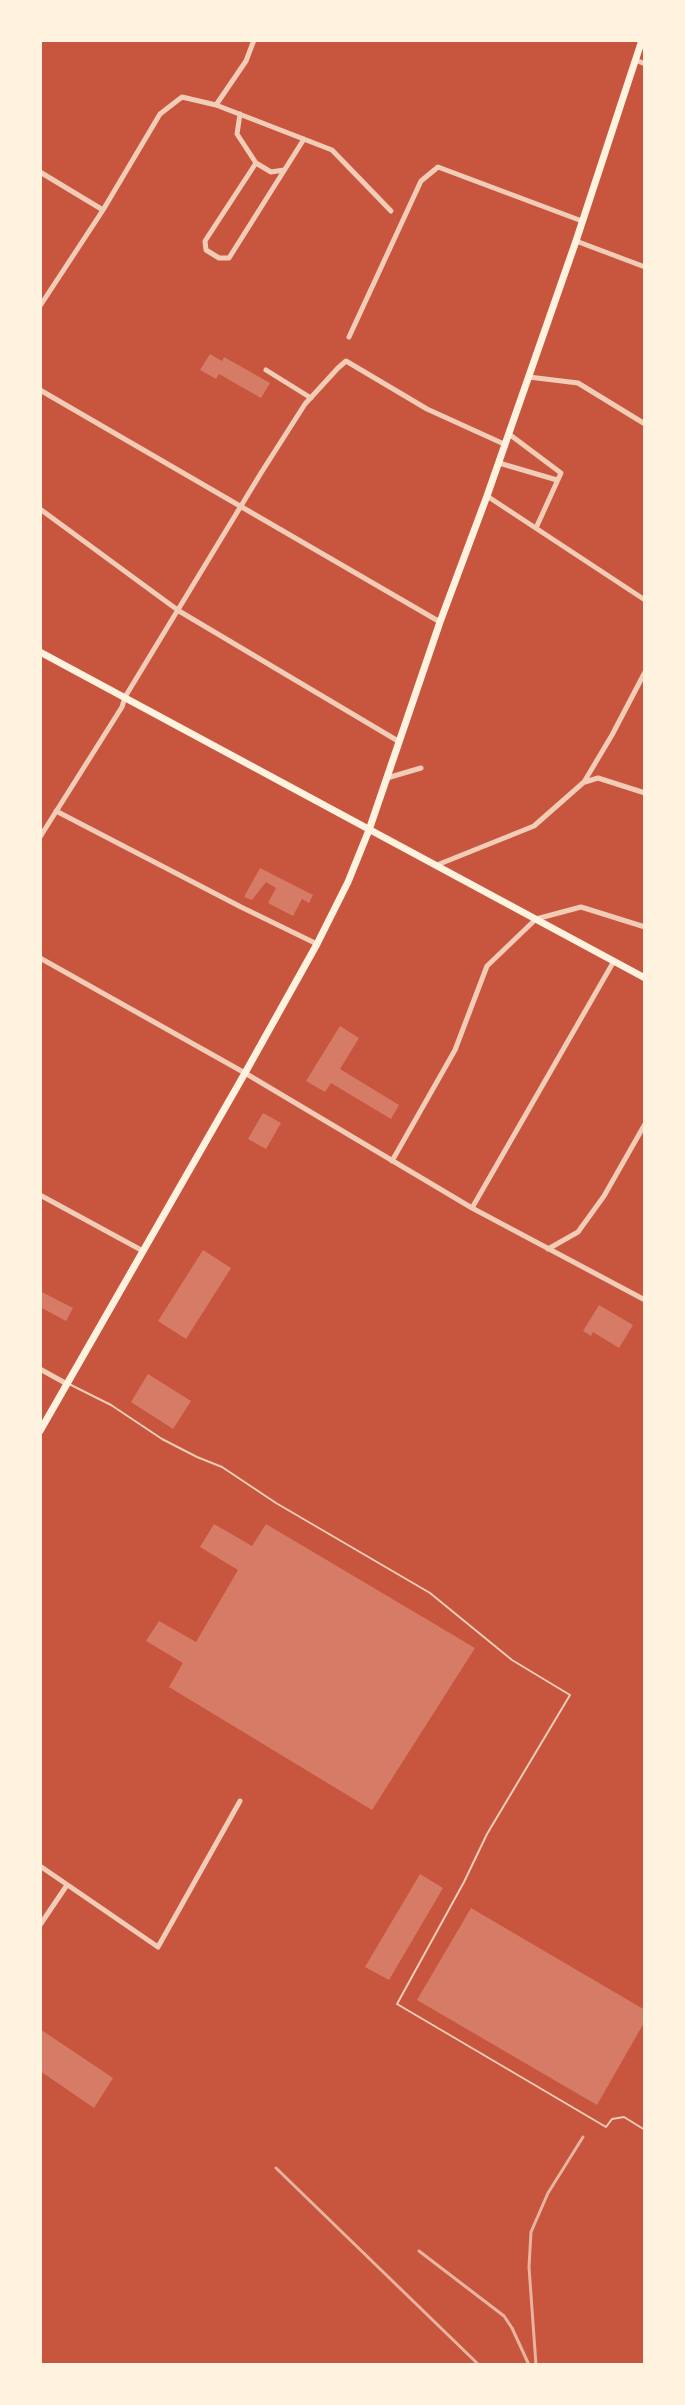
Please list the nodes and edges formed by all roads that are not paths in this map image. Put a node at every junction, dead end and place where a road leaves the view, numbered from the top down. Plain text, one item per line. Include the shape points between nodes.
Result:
1 (254, 40) edge
2 (642, 40) edge
3 (636, 60) junction
4 (645, 64) edge
5 (216, 105) junction
6 (240, 114) junction
7 (304, 139) junction
8 (256, 163) junction
9 (285, 170) junction
10 (40, 172) edge
11 (103, 210) junction
12 (391, 211) dead end
13 (582, 221) junction
14 (576, 241) junction
15 (645, 267) edge
16 (40, 306) edge
17 (349, 337) dead end
18 (266, 370) dead end
19 (528, 376) junction
20 (40, 390) edge
21 (311, 398) junction
22 (645, 424) edge
23 (508, 433) junction
24 (504, 444) junction
25 (498, 463) junction
26 (557, 480) junction
27 (487, 496) junction
28 (242, 507) junction
29 (40, 509) edge
30 (536, 529) junction
31 (645, 600) edge
32 (179, 611) junction
33 (440, 622) junction
34 (40, 652) edge
35 (645, 672) edge
36 (125, 697) junction
37 (398, 741) junction
38 (421, 768) dead end
39 (386, 778) junction
40 (584, 782) junction
41 (645, 793) edge
42 (56, 811) junction
43 (369, 830) junction
44 (40, 837) edge
45 (436, 866) junction
46 (536, 919) junction
47 (645, 927) edge
48 (317, 944) junction
49 (40, 958) edge
50 (614, 961) junction
51 (645, 978) edge
52 (245, 1073) junction
53 (645, 1124) edge
54 (392, 1161) junction
55 (40, 1195) edge
56 (472, 1208) junction
57 (548, 1249) junction
58 (143, 1251) junction
59 (645, 1300) edge
60 (40, 1369) edge
61 (67, 1384) junction
62 (40, 1431) edge
63 (240, 1801) dead end
64 (40, 1866) edge
65 (67, 1885) junction
66 (40, 1925) edge
67 (645, 2130) edge

1 - 5 street
2 - 3 main road
3 - 4 street
3 - 13 main road
5 - 6 street
5 - 11 street via 182,97 160,114
6 - 7 street
6 - 8 street via 237,134
7 - 9 street
7 - 12 street via 332,150
8 - 9 street via 271,172
8 - 9 street via 205,241 206,250 219,258 229,258
10 - 11 street
11 - 16 street
13 - 14 main road
13 - 17 street via 438,167 421,181
14 - 15 street
14 - 19 main road
18 - 21 street
19 - 22 street via 578,383
19 - 23 main road
20 - 28 street
21 - 24 street via 346,361 427,409
21 - 28 street
23 - 24 main road
23 - 26 street via 561,473
24 - 25 main road
25 - 26 street
25 - 27 main road
26 - 30 street
27 - 30 street
27 - 33 main road
28 - 32 street
28 - 33 street
29 - 32 street
30 - 31 street
32 - 36 street
32 - 37 street
33 - 37 main road
34 - 36 main road
35 - 40 street
36 - 42 street
36 - 43 main road
37 - 39 main road
38 - 39 street
39 - 43 main road
40 - 41 street via 598,778
40 - 45 street via 534,826
42 - 44 street
42 - 48 street
43 - 45 main road
43 - 48 main road
45 - 46 main road
46 - 47 street via 581,907
46 - 50 main road
46 - 54 street via 487,966 455,1050
48 - 52 main road
49 - 52 street
50 - 51 main road
50 - 56 street
52 - 54 street
52 - 58 main road
53 - 57 street via 578,1232
54 - 56 street
55 - 58 street
56 - 57 street
57 - 59 street
58 - 61 main road
60 - 61 street
61 - 62 main road
61 - 67 lane via 222,1467 430,1593 512,1660 570,1695 487,1834 397,2004 606,2127 612,2119 624,2117
63 - 65 street via 158,1947
64 - 65 street
65 - 66 street

